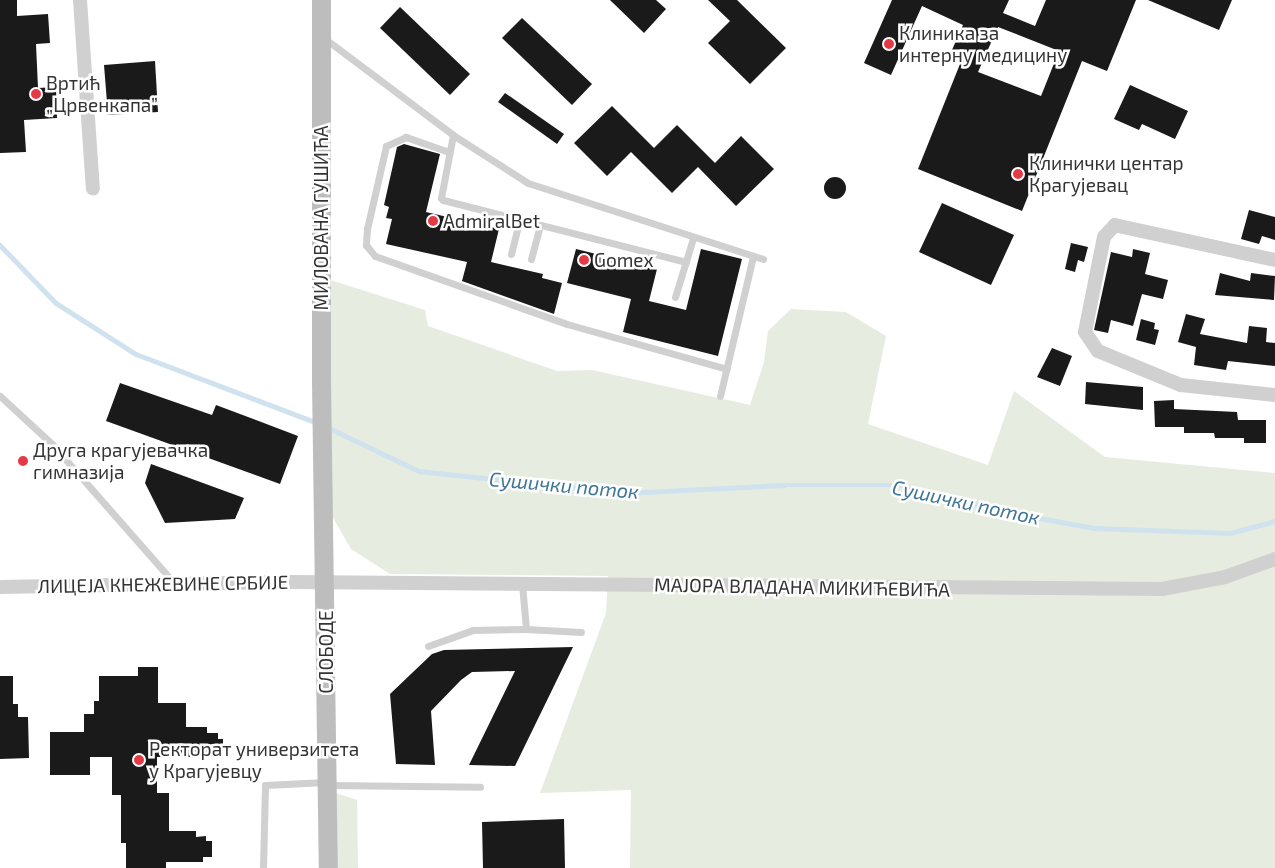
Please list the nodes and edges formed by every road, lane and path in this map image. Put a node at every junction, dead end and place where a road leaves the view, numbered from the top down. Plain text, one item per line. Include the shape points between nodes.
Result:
1 (80, 0) edge
2 (321, 0) edge
3 (322, 36) junction
4 (453, 136) junction
5 (449, 152) junction
6 (93, 189) dead end
7 (519, 221) junction
8 (540, 226) junction
9 (693, 238) junction
10 (511, 254) dead end
11 (753, 256) junction
12 (531, 259) dead end
13 (763, 259) dead end
14 (1275, 260) edge
15 (686, 262) junction
16 (675, 297) dead end
17 (727, 369) junction
18 (0, 396) edge
19 (720, 396) dead end
20 (1275, 396) edge
21 (322, 435) joint
22 (1275, 559) edge
23 (326, 582) junction
24 (175, 584) junction
25 (522, 584) junction
26 (0, 586) edge
27 (526, 629) junction
28 (581, 632) dead end
29 (428, 646) dead end
30 (326, 784) junction
31 (480, 787) dead end
32 (263, 868) edge
33 (328, 868) edge

1 - 6 street
2 - 3 street, МИЛОВАНА ГУШИЋА
3 - 4 lane
3 - 21 street, МИЛОВАНА ГУШИЋА
4 - 5 lane
4 - 9 lane via 528,183
5 - 7 lane via 441,198 448,203
5 - 17 lane via 406,138 386,146 367,230 366,245 375,256 567,324
7 - 8 lane
7 - 10 lane
8 - 12 lane
8 - 15 lane
9 - 11 lane
9 - 15 lane
11 - 13 lane
11 - 17 lane
14 - 20 street via 1116,225 1104,237 1086,332 1098,351 1181,385
15 - 16 lane
17 - 19 lane
18 - 24 lane via 52,444
21 - 23 street, СЛОБОДЕ
22 - 25 street, МАЈОРА ВЛАДАНА МИКИЋЕВИЋА via 1225,577 1162,589
23 - 24 street, ЛИЦЕЈА КНЕЖЕВИНЕ СРБИЈЕ
23 - 25 street, МАЈОРА ВЛАДАНА МИКИЋЕВИЋА
23 - 30 street, СЛОБОДЕ
24 - 26 street, ЛИЦЕЈА КНЕЖЕВИНЕ СРБИЈЕ
25 - 27 lane
27 - 28 lane
27 - 29 lane via 473,630
30 - 31 lane
30 - 32 lane via 265,785
30 - 33 street, СЛОБОДЕ

